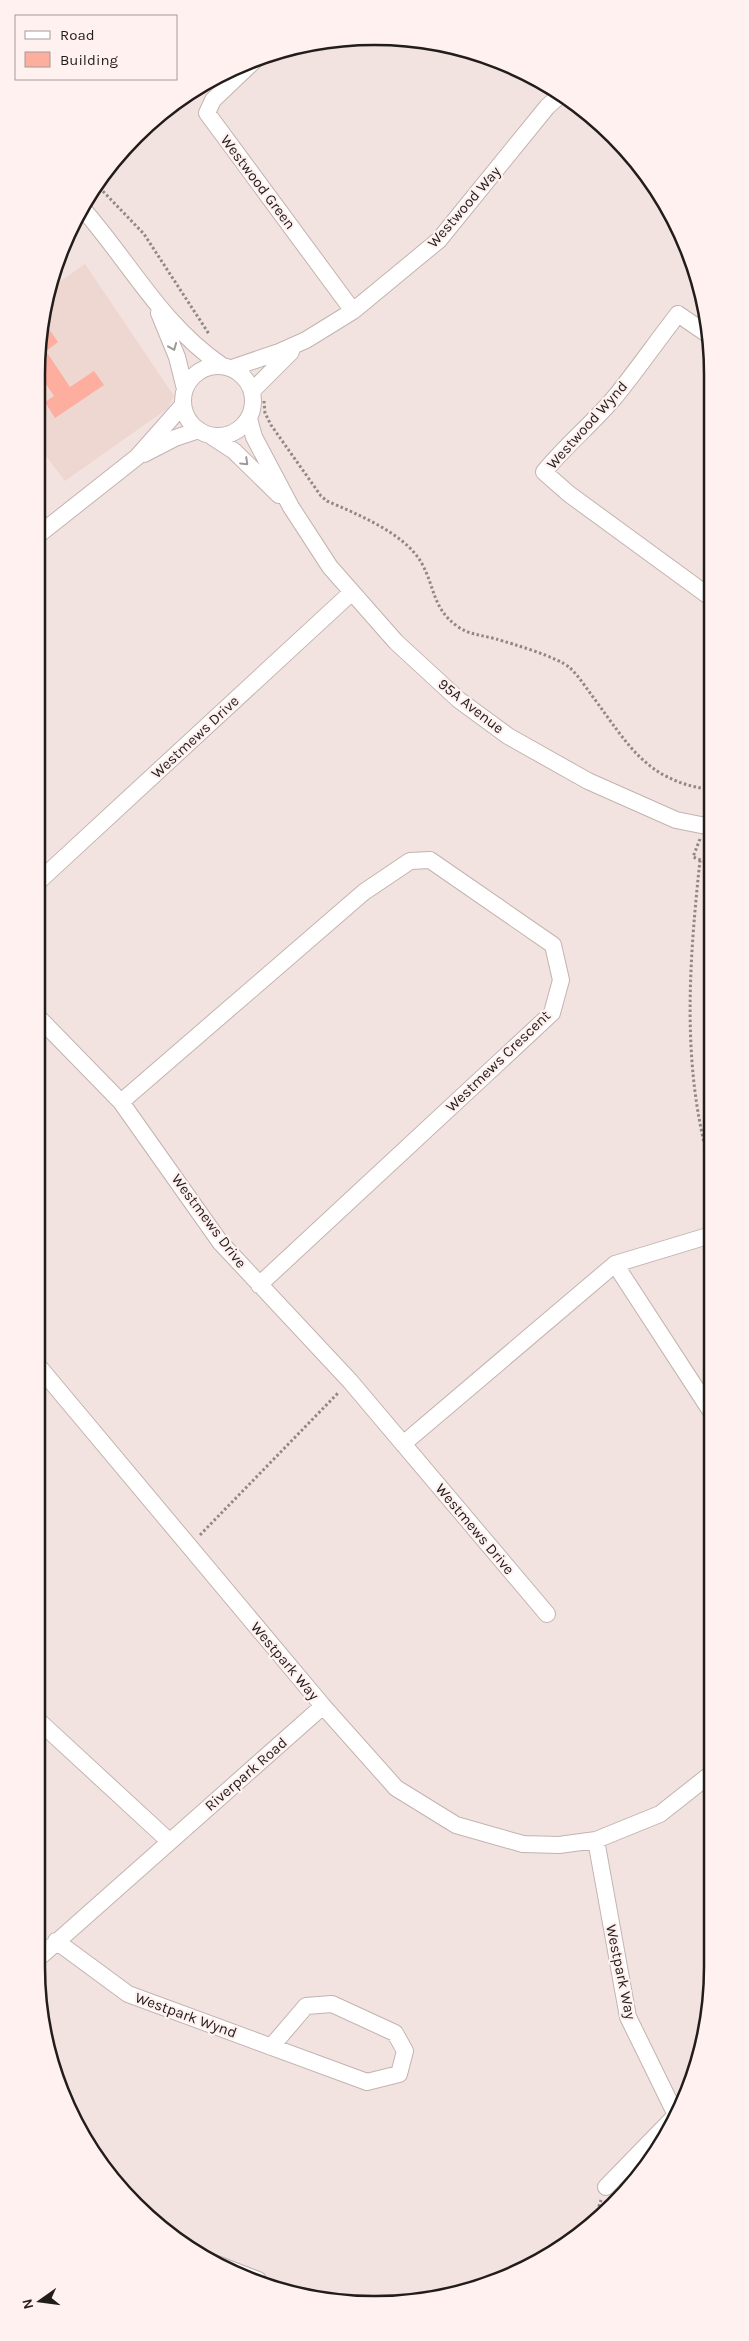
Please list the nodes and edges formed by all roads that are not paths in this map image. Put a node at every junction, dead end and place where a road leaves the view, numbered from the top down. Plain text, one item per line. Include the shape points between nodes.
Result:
1 (241, 73) edge
2 (555, 99) edge
3 (87, 214) edge
4 (156, 306) junction
5 (353, 311) junction
6 (701, 330) edge
7 (306, 340) junction
8 (227, 367) junction
9 (258, 394) junction
10 (184, 397) junction
11 (249, 419) junction
12 (203, 432) junction
13 (137, 457) junction
14 (291, 507) junction
15 (45, 530) edge
16 (352, 592) junction
17 (704, 593) edge
18 (704, 826) edge
19 (45, 876) edge
20 (45, 1024) edge
21 (121, 1102) junction
22 (704, 1237) edge
23 (615, 1264) junction
24 (259, 1285) junction
25 (45, 1374) edge
26 (704, 1401) edge
27 (403, 1444) junction
28 (547, 1614) dead end
29 (323, 1706) junction
30 (45, 1726) edge
31 (704, 1778) edge
32 (596, 1840) junction
33 (169, 1842) junction
34 (56, 1941) junction
35 (45, 1952) edge
36 (271, 2047) junction
37 (672, 2107) edge
38 (659, 2132) edge
39 (606, 2187) road end

1 - 5 street, Westwood Green via 213,100 207,113
2 - 5 street, Westwood Way via 439,240
3 - 4 street
4 - 8 street via 205,354
4 -> 10 street via 177,357
5 - 7 street, Westwood Way
6 - 17 street, Westwood Wynd via 678,314 615,397 544,472 569,494
7 - 8 street, Westwood Way via 279,352
7 - 9 street, Westwood Way via 278,364
8 - 9 street via 247,380
8 - 10 street via 205,368 194,374
9 - 11 street
10 - 12 street via 186,416
10 - 13 street
11 - 12 street via 235,432 224,436
11 - 14 street, 95A Avenue via 254,437
12 - 13 street via 174,438
12 -> 14 street, 95A Avenue via 234,451
13 - 15 street
14 - 16 street, 95A Avenue via 330,567
16 - 18 street, 95A Avenue via 403,649 459,700 508,736 588,781 676,820
16 - 19 street, Westmews Drive
20 - 21 street, Westmews Drive
21 - 24 street, Westmews Drive via 220,1242
21 - 24 street, Westmews Crescent via 364,892 410,861 430,860 554,945 561,980 552,1013
22 - 23 street
23 - 26 street
23 - 27 street
24 - 27 street, Westmews Drive via 350,1381
25 - 29 street, Westpark Way
27 - 28 street, Westmews Drive
29 - 32 street, Westpark Way via 396,1788 456,1825 523,1844 558,1845
29 - 33 street, Riverpark Road
30 - 33 street
31 - 32 street, Westpark Way via 660,1814
32 - 37 street, Westpark Way via 628,2016
33 - 34 street, Riverpark Road
34 - 35 street, Riverpark Road
34 - 36 street, Westpark Wynd via 128,1994
36 - 36 street, Westpark Wynd via 367,2082 399,2074 405,2051 395,2033 332,2004 306,2006
38 - 39 street, Westpark Way

